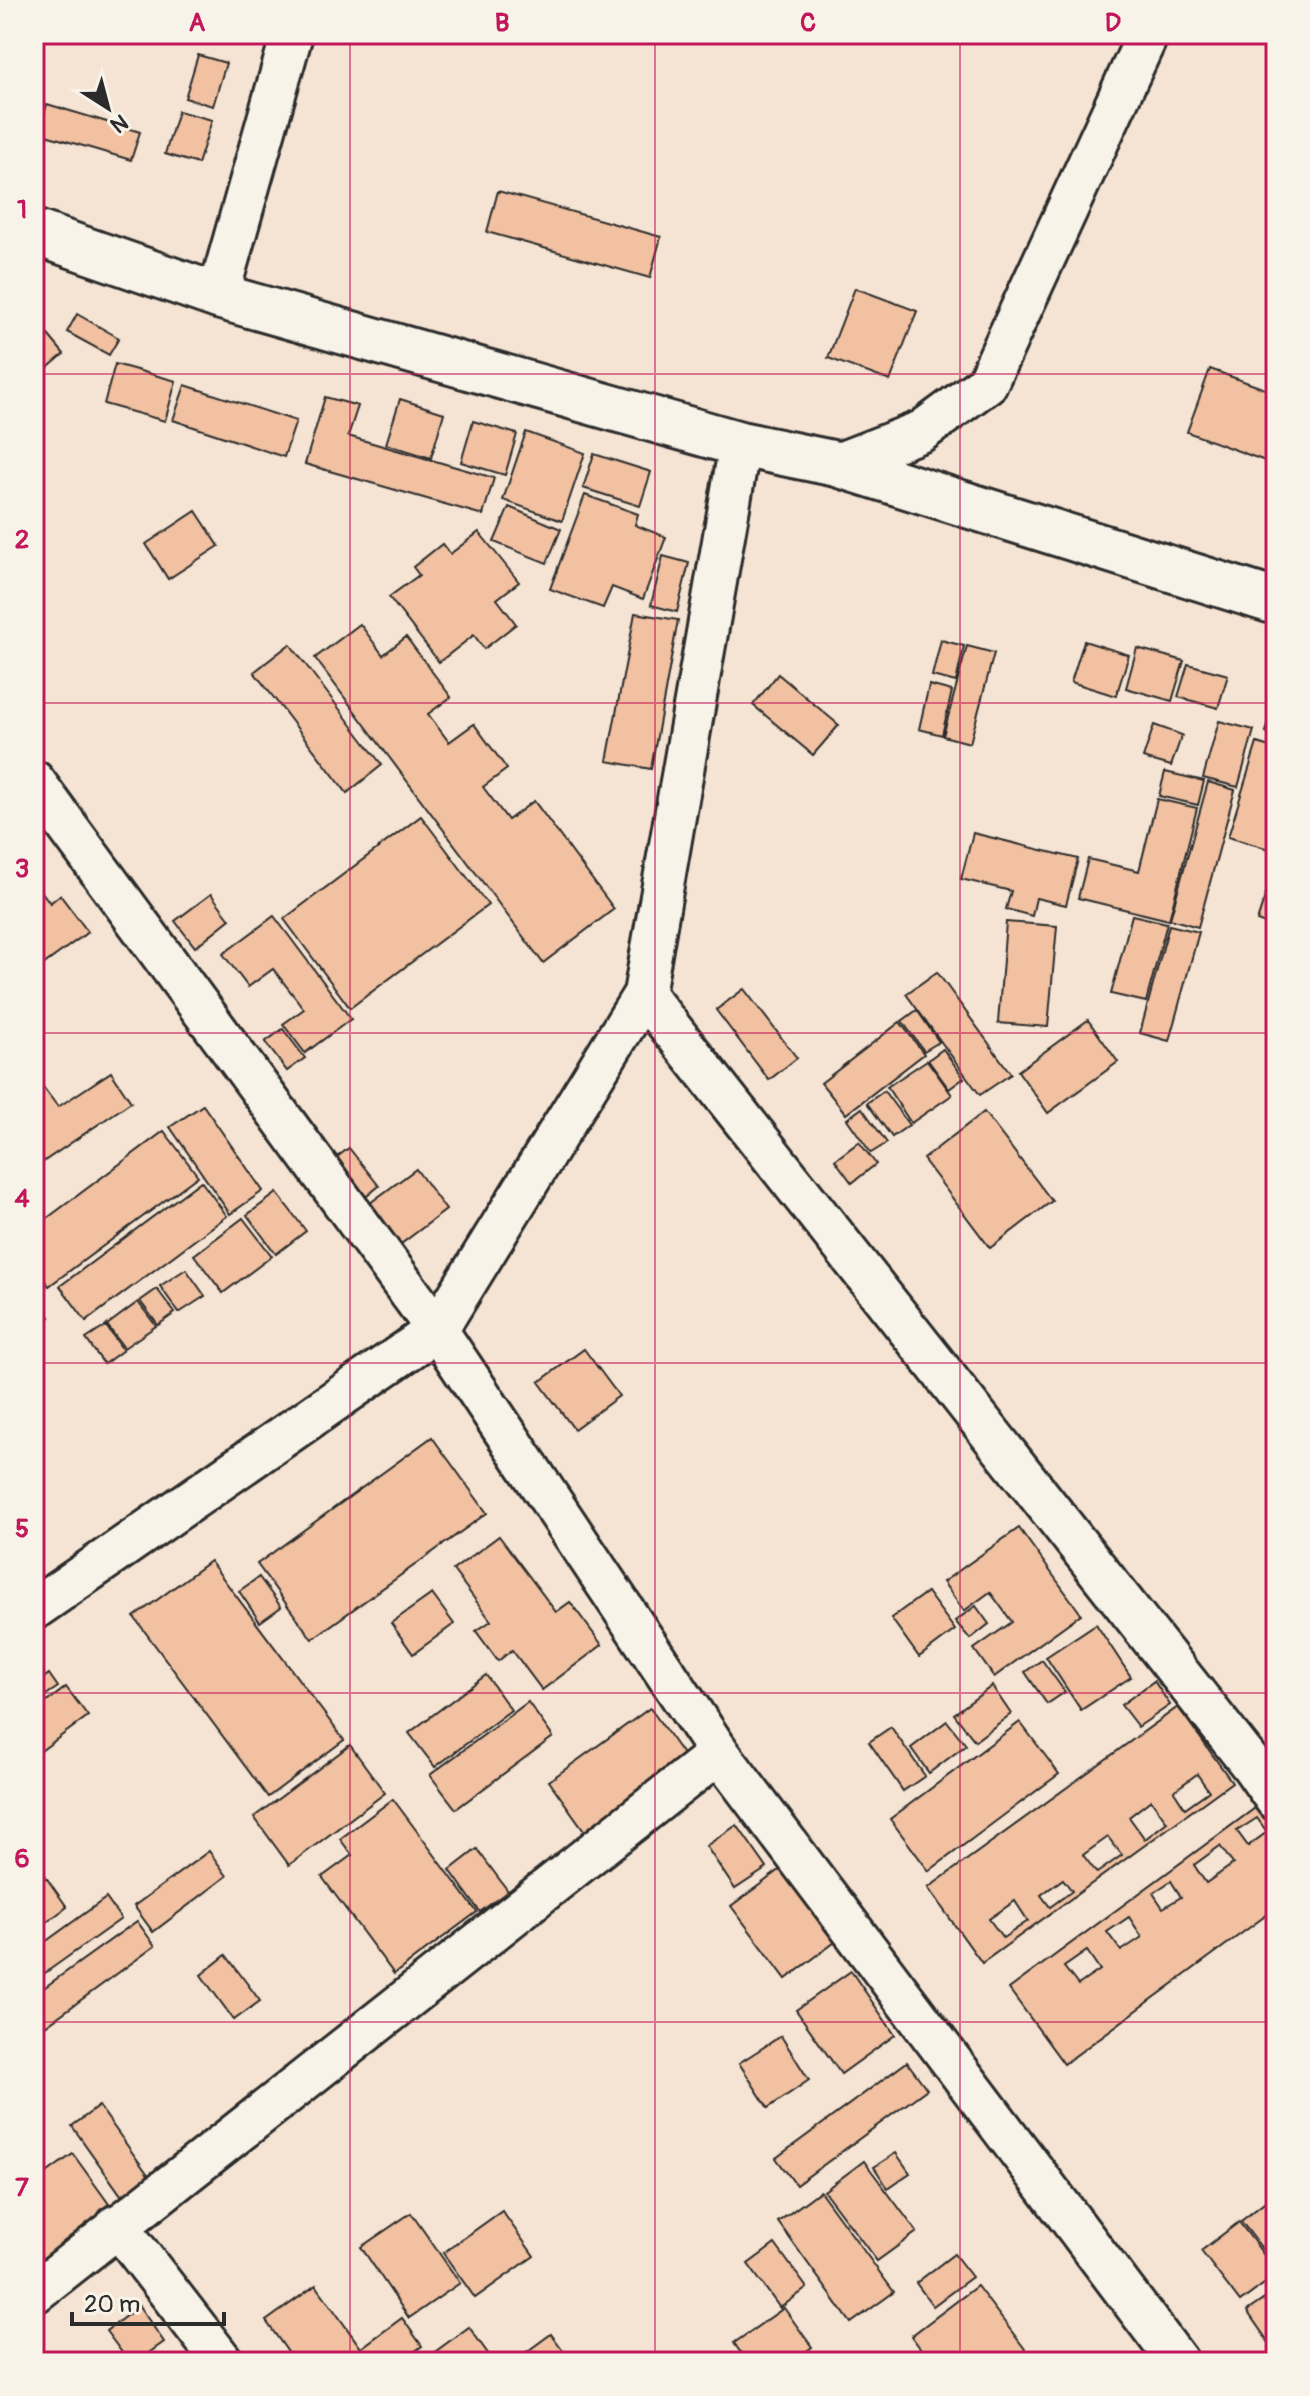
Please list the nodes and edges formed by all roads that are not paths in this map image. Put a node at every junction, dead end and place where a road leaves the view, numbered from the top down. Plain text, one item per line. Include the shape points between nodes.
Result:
1 (292, 34) edge
2 (1148, 34) edge
3 (34, 232) edge
4 (218, 296) junction
5 (740, 444) junction
6 (837, 464) junction
7 (1276, 602) edge
8 (34, 781) edge
9 (644, 994) junction
10 (437, 1330) junction
11 (34, 1609) edge
12 (719, 1753) junction
13 (1265, 1758) edge
14 (1276, 1800) edge
15 (117, 2225) junction
16 (34, 2293) edge
17 (1166, 2358) edge
18 (223, 2362) edge

1 - 4 street
2 - 6 street via 987,383 922,431
3 - 4 street
4 - 5 street
5 - 6 street
5 - 9 street
6 - 7 street
8 - 10 street
9 - 10 street
9 - 13 street
10 - 11 street
10 - 12 street
12 - 15 street
12 - 17 street
13 - 14 street
15 - 16 street
15 - 18 street

